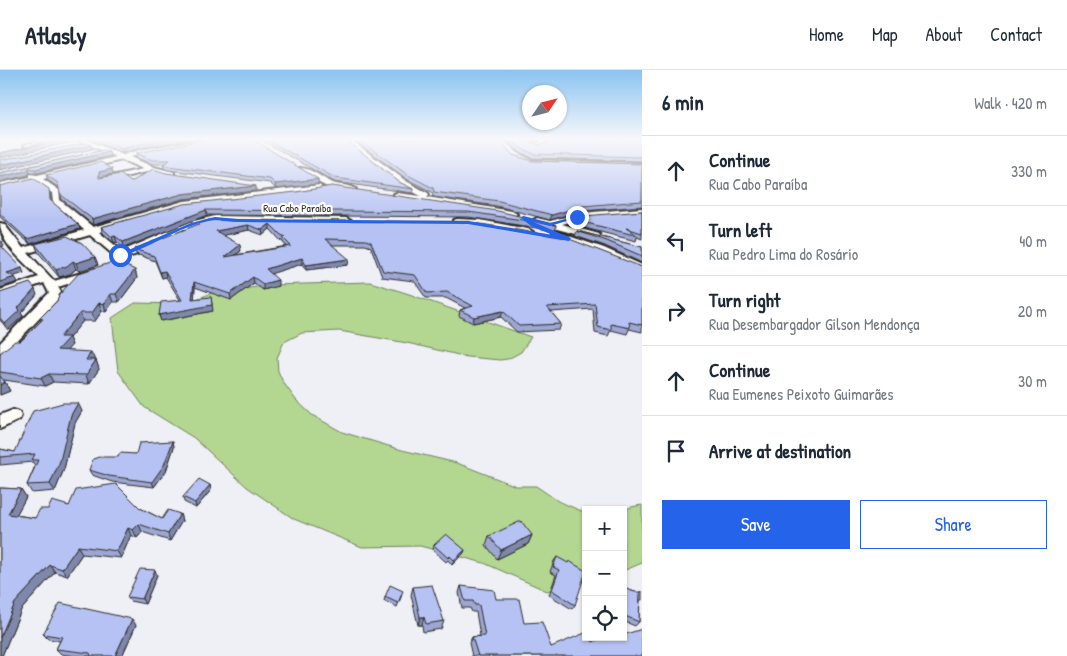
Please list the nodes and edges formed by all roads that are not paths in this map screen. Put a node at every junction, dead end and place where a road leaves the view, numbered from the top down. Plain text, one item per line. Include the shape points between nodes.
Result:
1 (85, 166) edge
2 (145, 166) edge
3 (383, 166) edge
4 (297, 167) edge
5 (22, 169) edge
6 (151, 169) junction
7 (177, 175) edge
8 (37, 178) junction
9 (105, 180) edge
10 (0, 186) edge
11 (253, 186) edge
12 (332, 186) junction
13 (296, 192) junction
14 (365, 192) edge
15 (392, 196) edge
16 (438, 201) junction
17 (642, 211) edge
18 (528, 221) edge
19 (358, 222) edge
20 (446, 222) edge
21 (550, 224) junction
22 (0, 226) edge
23 (92, 231) junction
24 (605, 238) edge
25 (569, 239) junction
26 (21, 252) junction
27 (120, 255) junction
28 (642, 269) edge
29 (50, 282) junction
30 (0, 294) edge
31 (2, 349) edge

1 - 8 street
2 - 6 street
3 - 16 street via 403,183
4 - 12 street
5 - 8 street
6 - 7 street
6 - 9 street
8 - 10 street
8 - 23 street via 56,192 56,201
11 - 13 street
12 - 13 street
12 - 14 street
13 - 23 street via 184,204
15 - 16 street
16 - 21 street
17 - 21 street via 581,216
18 - 25 street
19 - 27 street, Rua Cabo Paraíba via 215,219 193,224
20 - 25 street via 480,224
21 - 24 street
22 - 26 street
23 - 26 street
23 - 27 street
25 - 28 street
26 - 29 street
27 - 29 street via 122,259 107,267
29 - 30 street
29 - 31 street via 56,294

